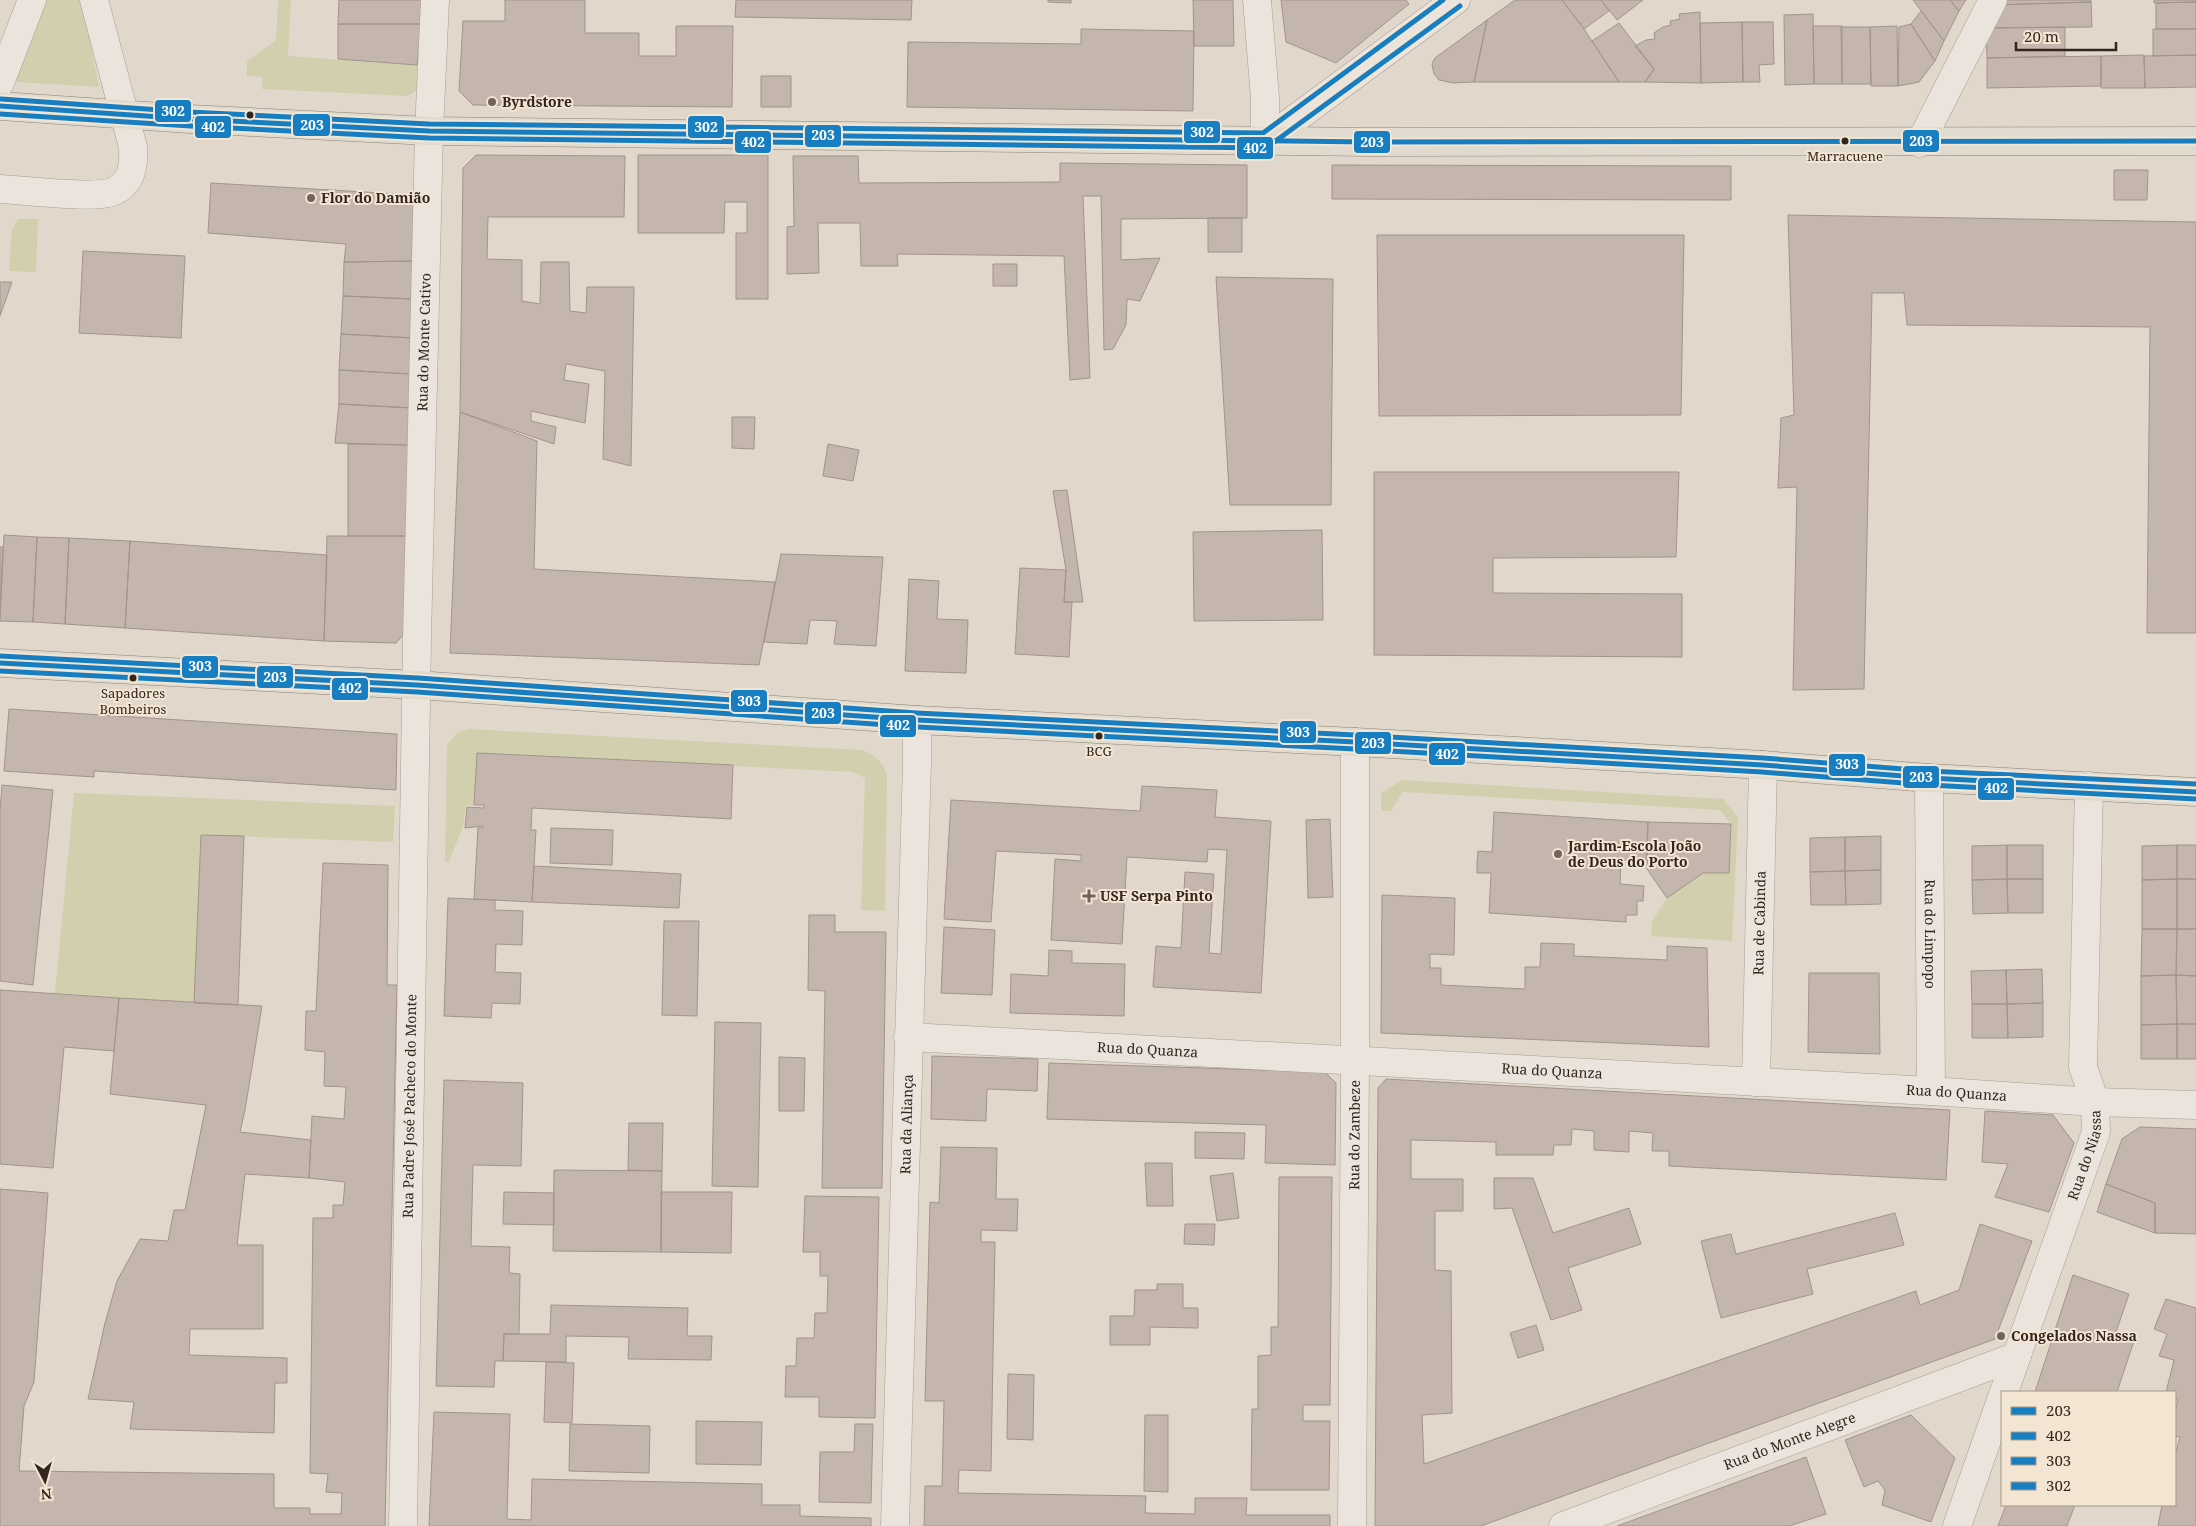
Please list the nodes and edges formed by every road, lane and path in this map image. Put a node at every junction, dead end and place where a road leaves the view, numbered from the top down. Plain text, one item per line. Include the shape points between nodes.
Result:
1 (32, 0) edge
2 (94, 0) edge
3 (435, 0) edge
4 (1257, 0) edge
5 (1456, 0) edge
6 (1993, 0) edge
7 (0, 83) edge
8 (0, 106) edge
9 (125, 114) junction
10 (428, 131) junction
11 (1265, 141) junction
12 (2196, 141) edge
13 (1920, 143) junction
14 (0, 189) edge
15 (0, 663) edge
16 (417, 685) junction
17 (917, 720) junction
18 (1355, 742) junction
19 (1762, 765) junction
20 (1929, 778) junction
21 (2089, 786) junction
22 (2196, 792) edge
23 (908, 1037) junction
24 (1355, 1060) junction
25 (1756, 1082) junction
26 (1931, 1091) junction
27 (2094, 1102) junction
28 (2196, 1105) edge
29 (2017, 1356) junction
30 (2004, 1391) edge
31 (2001, 1400) edge
32 (403, 1526) edge
33 (895, 1526) edge
34 (1352, 1526) edge
35 (1563, 1526) edge
36 (1957, 1526) edge

1 - 7 street
2 - 9 street
3 - 10 street, Rua do Monte Cativo
4 - 11 street via 1266,98
5 - 11 street
6 - 13 street
8 - 9 main road
9 - 10 main road
9 - 14 street via 134,166 124,184 112,192
10 - 11 main road
10 - 16 street, Rua do Monte Cativo
11 - 13 main road
12 - 13 main road
15 - 16 main road
16 - 17 main road
16 - 32 street, Rua Padre José Pacheco do Monte
17 - 18 main road
17 - 23 street, Rua da Aliança
18 - 19 main road
18 - 24 street, Rua do Zambeze
19 - 20 main road
19 - 25 street, Rua de Cabinda
20 - 21 main road
20 - 26 street, Rua do Limpopo
21 - 22 main road
21 - 27 street, Rua do Niassa via 2083,1067
23 - 24 street, Rua do Quanza
23 - 33 street, Rua da Aliança
24 - 25 street, Rua do Quanza
24 - 34 street, Rua do Zambeze
25 - 26 street, Rua do Quanza
26 - 27 street, Rua do Quanza
27 - 28 street, Rua do Quanza
27 - 29 street, Rua do Niassa via 2096,1132
29 - 30 street, Rua do Niassa
29 - 35 street, Rua do Monte Alegre
31 - 36 street

